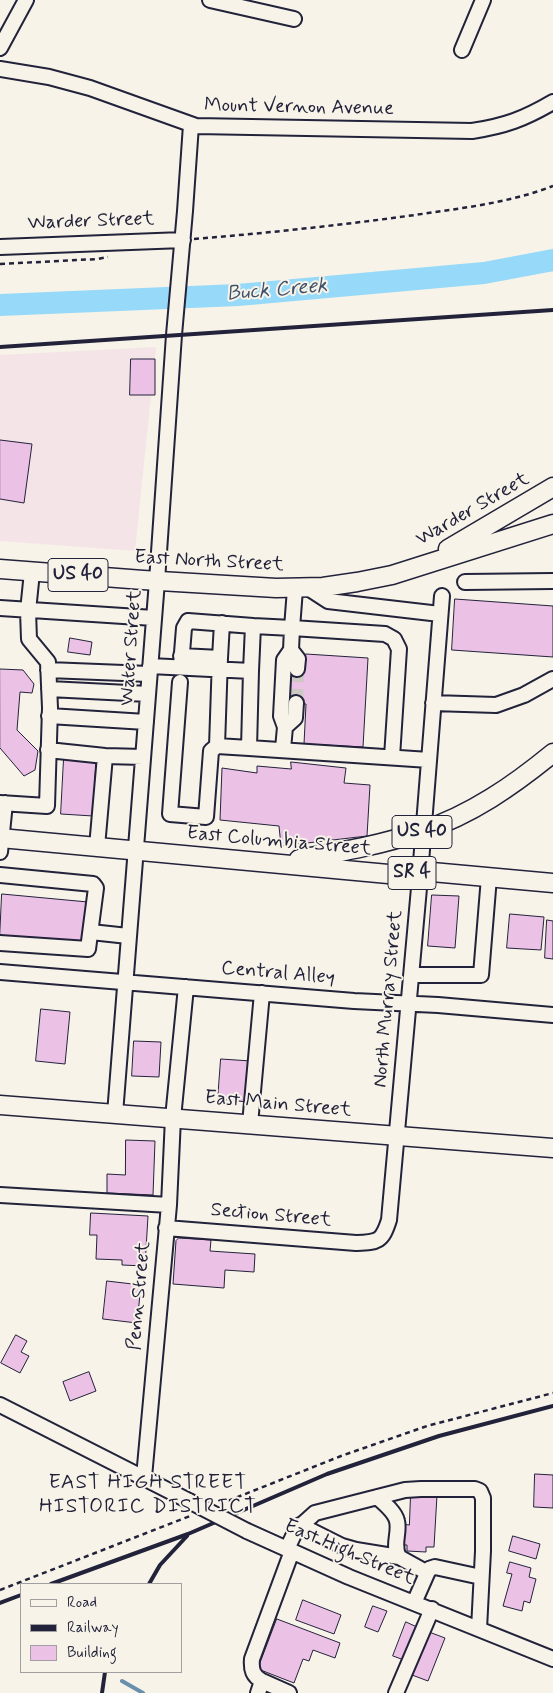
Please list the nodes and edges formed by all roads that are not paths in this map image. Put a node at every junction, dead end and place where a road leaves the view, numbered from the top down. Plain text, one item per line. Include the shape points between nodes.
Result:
1 (26, 0) edge
2 (210, 0) edge
3 (483, 0) edge
4 (294, 19) dead end
5 (0, 48) edge
6 (462, 50) dead end
7 (0, 69) edge
8 (553, 102) edge
9 (191, 125) junction
10 (183, 240) junction
11 (0, 247) edge
12 (553, 487) edge
13 (553, 524) edge
14 (414, 568) junction
15 (0, 569) edge
16 (32, 572) junction
17 (157, 581) junction
18 (553, 581) edge
19 (465, 582) dead end
20 (301, 588) junction
21 (442, 596) dead end
22 (0, 608) edge
23 (28, 611) junction
24 (440, 614) junction
25 (154, 618) junction
26 (222, 623) junction
27 (253, 626) junction
28 (292, 628) junction
29 (291, 650) junction
30 (220, 664) junction
31 (180, 669) junction
32 (298, 669) tunnel mouth
33 (48, 670) junction
34 (150, 670) junction
35 (252, 671) junction
36 (553, 679) edge
37 (49, 689) junction
38 (148, 694) junction
39 (296, 703) tunnel mouth
40 (433, 703) junction
41 (50, 716) junction
42 (146, 722) junction
43 (284, 727) junction
44 (217, 746) junction
45 (249, 748) junction
46 (283, 749) junction
47 (48, 750) junction
48 (553, 753) edge
49 (105, 756) junction
50 (143, 757) junction
51 (392, 757) junction
52 (429, 760) junction
53 (2, 803) edge
54 (423, 831) junction
55 (0, 843) edge
56 (97, 847) junction
57 (136, 850) junction
58 (271, 863) junction
59 (420, 872) junction
60 (0, 874) edge
61 (489, 877) junction
62 (553, 883) edge
63 (91, 932) junction
64 (128, 936) junction
65 (0, 943) edge
66 (0, 972) edge
67 (411, 975) junction
68 (126, 982) junction
69 (186, 987) junction
70 (262, 993) junction
71 (409, 1004) junction
72 (553, 1015) edge
73 (0, 1105) edge
74 (115, 1114) junction
75 (173, 1118) junction
76 (250, 1124) junction
77 (397, 1136) junction
78 (553, 1148) edge
79 (0, 1195) edge
80 (169, 1205) junction
81 (170, 1228) junction
82 (364, 1242) joint
83 (0, 1405) edge
84 (144, 1477) junction
85 (377, 1497) junction
86 (300, 1525) junction
87 (290, 1550) junction
88 (399, 1557) junction
89 (426, 1572) junction
90 (481, 1577) junction
91 (414, 1602) junction
92 (432, 1610) junction
93 (479, 1629) junction
94 (553, 1659) edge
95 (260, 1687) edge
96 (289, 1693) edge
97 (396, 1693) edge

1 - 5 street
2 - 4 street
3 - 6 street
7 - 9 street, Mount Vernon Avenue via 49,76 90,88
8 - 9 street, Mount Vernon Avenue via 514,123 472,131
9 - 10 street, Water Street
10 - 11 street, Warder Street
10 - 17 street, Water Street
12 - 14 main road, Warder Street
13 - 14 main road, US 40
14 - 20 main road, East North Street / US 40 via 357,582
15 - 16 main road, East North Street / US 40
16 - 17 main road, East North Street / US 40
16 - 23 street
17 - 20 main road, East North Street / US 40
17 - 25 street, Water Street
18 - 19 street
20 - 24 street via 328,601
20 - 28 street
21 - 24 street, North Murray Street
22 - 23 street
23 - 25 street
23 - 33 street via 29,639 48,662
24 - 40 street, North Murray Street
25 - 34 street, Water Street
26 - 27 street
26 - 30 street
26 - 31 street via 188,621 184,628
27 - 28 street
27 - 35 street
28 - 29 street
28 - 51 street via 385,634 394,639 399,649
29 - 32 street via 298,659
29 - 43 street via 284,660 281,716
30 - 31 street
30 - 35 street
30 - 44 street
31 - 34 street
31 - 44 street via 170,814 206,816 211,751
33 - 34 street
33 - 37 street
34 - 38 street, Water Street
35 - 45 street
36 - 40 street via 524,695 496,705
37 - 38 street
37 - 41 street
38 - 42 street, Water Street
39 - 43 street via 295,718
40 - 52 street, North Murray Street
41 - 42 street
41 - 47 street
42 - 50 street, Water Street
43 - 46 street
44 - 45 street
45 - 46 street
46 - 51 street
47 - 49 street
47 - 53 street via 47,806
48 - 54 main road, US 40 via 474,808
49 - 50 street
49 - 56 street
50 - 57 street, Water Street
51 - 52 street
52 - 54 street, North Murray Street
53 - 55 street
54 - 58 main road, US 40 via 335,853
54 - 59 street, North Murray Street
55 - 56 main road, East Columbia Street / US 40
56 - 57 main road, East Columbia Street / US 40
57 - 58 main road, East Columbia Street / US 40
57 - 64 street, Water Street
58 - 59 main road, East Columbia Street / SR 4 via 399,875
59 - 61 main road, East Columbia Street / SR 4
59 - 67 street, North Murray Street
60 - 63 street via 93,884 96,888
61 - 62 main road, East Columbia Street / SR 4
61 - 67 street via 481,975
63 - 64 street
63 - 65 street via 86,950
64 - 68 street, Water Street
66 - 68 street, Central Alley
67 - 71 street, North Murray Street
68 - 69 street, Central Alley
68 - 74 street, Water Street
69 - 70 street, Central Alley
69 - 75 street, Penn Street
70 - 71 street, Central Alley
70 - 76 street
71 - 72 street, Central Alley
71 - 77 street, North Murray Street
73 - 74 main road, East Main Street
74 - 75 main road, East Main Street
75 - 76 main road, East Main Street
75 - 80 street, Penn Street
76 - 77 main road, East Main Street
77 - 78 main road, East Main Street
77 - 82 street, North Murray Street via 385,1233 380,1239
79 - 80 street
80 - 81 street, Penn Street
81 - 82 street, Section Street
81 - 84 street, Penn Street
83 - 84 street, East High Street
84 - 87 street, East High Street, bridge
85 - 86 street via 315,1513
85 - 88 street via 397,1520 396,1552
85 - 90 street via 421,1488 480,1491
86 - 87 street
86 - 88 street via 342,1546
87 - 91 street, East High Street
87 - 95 street via 252,1659 252,1672
88 - 89 street
89 - 90 street via 435,1567
89 - 91 street
90 - 93 street
91 - 92 street, East High Street
92 - 93 street, East High Street
92 - 97 street
93 - 94 street, East High Street
95 - 96 street

